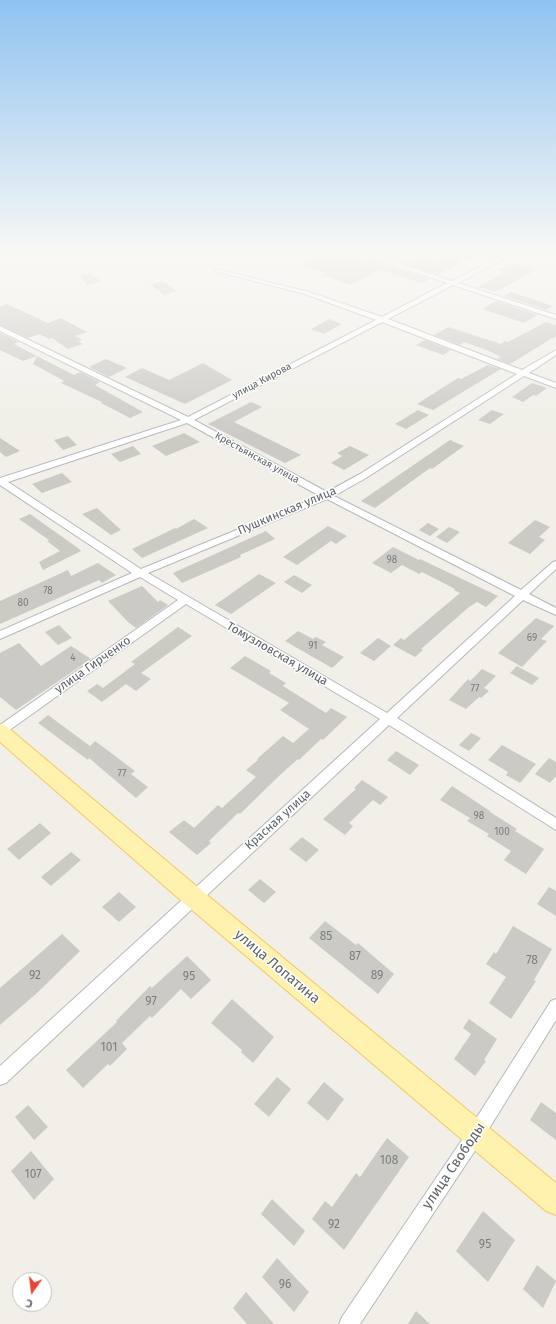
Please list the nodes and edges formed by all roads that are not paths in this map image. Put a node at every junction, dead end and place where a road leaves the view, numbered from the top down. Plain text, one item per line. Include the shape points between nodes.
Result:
1 (366, 314) edge
2 (391, 314) edge
3 (546, 314) edge
4 (556, 317) edge
5 (381, 319) junction
6 (0, 328) edge
7 (556, 352) edge
8 (522, 374) junction
9 (556, 386) edge
10 (188, 420) junction
11 (0, 481) edge
12 (327, 496) junction
13 (556, 564) edge
14 (140, 573) junction
15 (521, 595) junction
16 (185, 600) junction
17 (556, 612) edge
18 (0, 635) edge
19 (388, 719) junction
20 (0, 731) edge
21 (556, 825) edge
22 (193, 897) junction
23 (556, 1006) edge
24 (0, 1078) edge
25 (476, 1134) junction
26 (556, 1201) edge
27 (349, 1324) edge

1 - 5 street
2 - 5 street, улица Кирова
3 - 4 street
5 - 8 street
5 - 10 street, улица Кирова
6 - 10 street, Крестьянская улица
7 - 8 street, Пушкинская улица
8 - 9 street
8 - 12 street, Пушкинская улица via 363,476
10 - 11 street, улица Кирова
10 - 12 street, Крестьянская улица
11 - 14 street, Томузловская улица
12 - 14 street, Пушкинская улица
12 - 15 street, Крестьянская улица
13 - 15 street, Красная улица
14 - 16 street, Томузловская улица
14 - 18 street, Пушкинская улица
15 - 17 street, Крестьянская улица
15 - 19 street, Красная улица
16 - 19 street, Томузловская улица
16 - 20 street, улица Гирченко
19 - 21 street, Томузловская улица
19 - 22 street, Красная улица
20 - 22 main road, улица Лопатина
22 - 24 street, Красная улица
22 - 25 main road, улица Лопатина
23 - 25 street, улица Свободы
25 - 26 main road, улица Лопатина
25 - 27 street, улица Свободы

